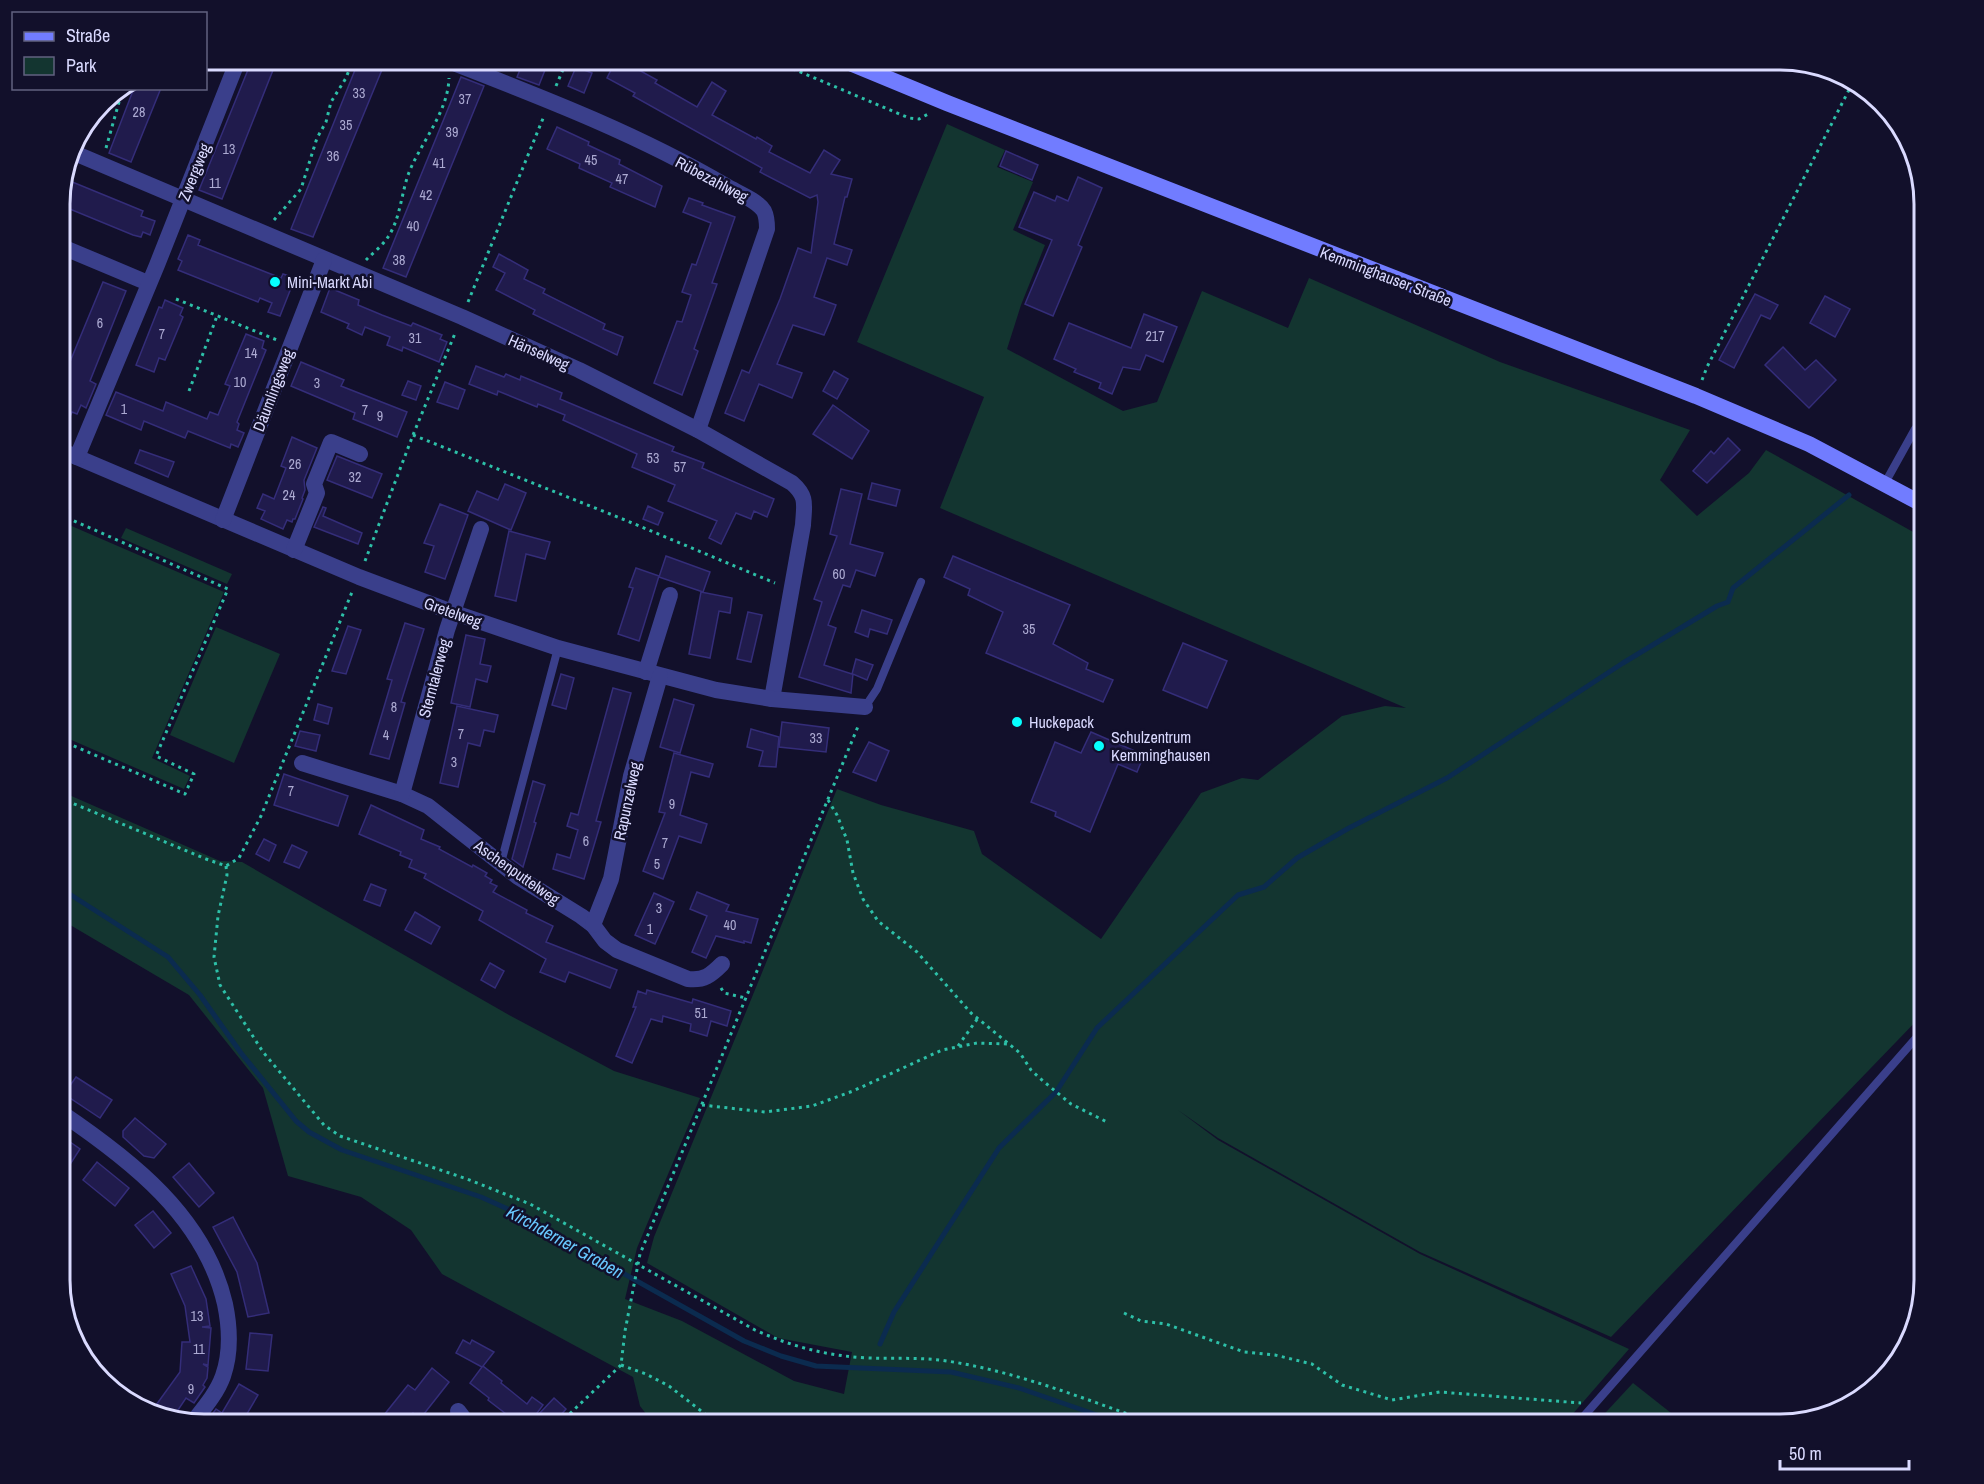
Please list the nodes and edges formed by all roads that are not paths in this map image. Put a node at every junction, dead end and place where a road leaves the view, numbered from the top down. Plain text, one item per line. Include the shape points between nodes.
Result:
1 (234, 71) edge
2 (473, 71) edge
3 (870, 71) edge
4 (80, 156) edge
5 (183, 200) junction
6 (71, 251) edge
7 (324, 260) junction
8 (148, 283) junction
9 (698, 430) junction
10 (1914, 431) edge
11 (360, 454) dead end
12 (71, 455) edge
13 (77, 458) junction
14 (1885, 483) junction
15 (1914, 499) edge
16 (223, 520) junction
17 (481, 529) dead end
18 (294, 550) junction
19 (921, 582) dead end
20 (670, 595) dead end
21 (452, 612) junction
22 (558, 648) junction
23 (653, 674) junction
24 (772, 699) junction
25 (862, 707) joint
26 (302, 764) dead end
27 (402, 794) junction
28 (498, 863) junction
29 (592, 926) junction
30 (717, 970) road end
31 (1914, 1040) edge
32 (71, 1119) edge
33 (199, 1413) edge
34 (1585, 1414) edge

1 - 5 street, Zwergweg
2 - 9 street, Rübezahlweg via 603,124 706,174 764,210 766,229
3 - 14 main road, Kemminghauser Straße via 1696,396 1809,444
4 - 5 street, Hänselweg
5 - 7 street, Hänselweg
5 - 8 street, Zwergweg
6 - 8 street
7 - 9 street, Hänselweg via 462,317
7 - 16 street, Däumlingsweg
8 - 13 street, Zwergweg
9 - 24 street, Hänselweg via 792,483 802,491 805,500
10 - 14 lane
11 - 18 street via 331,442 314,484 317,493
12 - 13 street, Gretelweg
13 - 16 street, Gretelweg
14 - 15 main road, Kemminghauser Straße
16 - 18 street, Gretelweg
17 - 21 street, Sterntalerweg
18 - 21 street, Gretelweg
19 - 25 lane via 877,689
20 - 23 street, Rapunzelweg
21 - 22 street, Gretelweg
21 - 27 street, Sterntalerweg
22 - 23 street, Gretelweg
22 - 28 lane
23 - 24 street, Gretelweg
23 - 29 street, Rapunzelweg via 611,879
24 - 25 street, Gretelweg
26 - 27 street, Aschenputtelweg
27 - 28 street, Aschenputtelweg via 436,812
28 - 29 street, Aschenputtelweg
29 - 30 street, Aschenputtelweg via 617,950 688,979 700,980
31 - 34 lane
32 - 33 street via 160,1191 195,1233 221,1285 230,1343 216,1391

